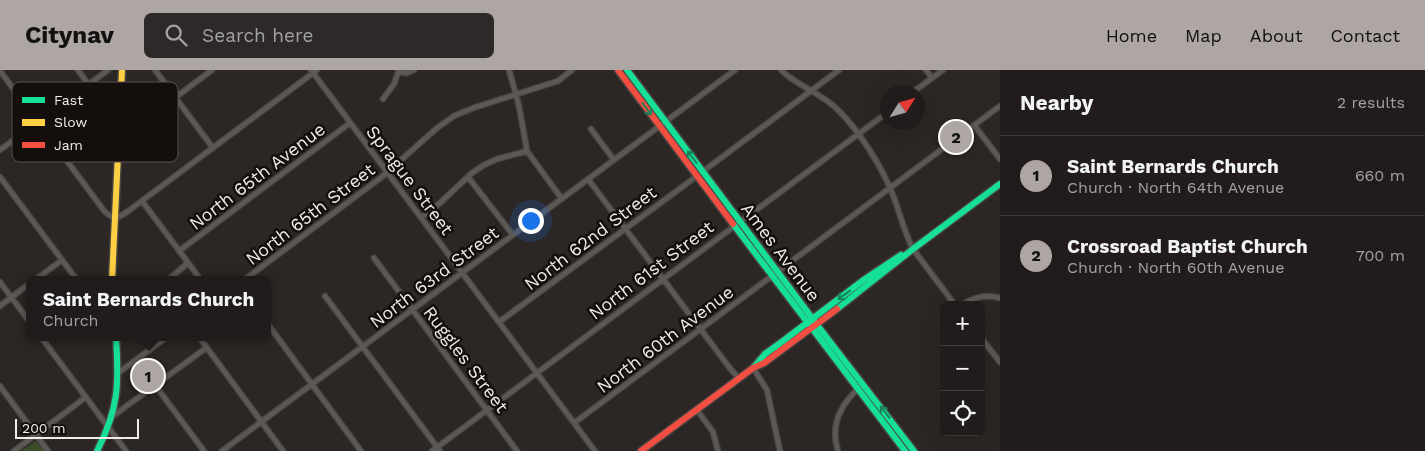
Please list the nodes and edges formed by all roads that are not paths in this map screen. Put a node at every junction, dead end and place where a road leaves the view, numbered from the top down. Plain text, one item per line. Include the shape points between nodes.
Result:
1 (78, 70) edge
2 (108, 70) edge
3 (156, 70) edge
4 (212, 70) edge
5 (414, 70) edge
6 (509, 70) edge
7 (572, 70) edge
8 (618, 70) edge
9 (735, 70) edge
10 (781, 70) edge
11 (839, 70) edge
12 (926, 70) edge
13 (943, 70) edge
14 (0, 71) edge
15 (314, 71) edge
16 (399, 71) edge
17 (628, 71) edge
18 (932, 78) junction
19 (87, 82) edge
20 (91, 82) edge
21 (165, 82) edge
22 (922, 85) edge
23 (12, 87) edge
24 (810, 91) junction
25 (516, 94) junction
26 (178, 96) edge
27 (383, 99) dead end
28 (178, 100) edge
29 (1000, 106) edge
30 (880, 118) edge
31 (350, 123) junction
32 (662, 124) junction
33 (974, 125) junction
34 (592, 129) dead end
35 (858, 134) junction
36 (12, 141) edge
37 (213, 148) junction
38 (0, 150) edge
39 (527, 151) junction
40 (1000, 159) edge
41 (614, 160) junction
42 (68, 162) edge
43 (117, 162) edge
44 (387, 173) junction
45 (700, 174) junction
46 (0, 177) edge
47 (468, 177) junction
48 (588, 179) junction
49 (1000, 184) edge
50 (890, 188) junction
51 (562, 199) junction
52 (142, 201) junction
53 (421, 218) junction
54 (114, 219) junction
55 (737, 224) junction
56 (625, 229) junction
57 (513, 235) junction
58 (913, 249) junction
59 (180, 251) junction
60 (374, 258) dead end
61 (62, 260) junction
62 (188, 263) junction
63 (462, 273) junction
64 (774, 274) junction
65 (40, 276) edge
66 (74, 276) edge
67 (112, 276) edge
68 (173, 276) edge
69 (197, 276) edge
70 (249, 276) edge
71 (663, 279) junction
72 (0, 282) edge
73 (26, 286) edge
74 (324, 296) dead end
75 (12, 297) junction
76 (1000, 298) edge
77 (953, 301) edge
78 (969, 301) edge
79 (0, 306) edge
80 (412, 310) junction
81 (26, 317) edge
82 (499, 322) junction
83 (812, 324) junction
84 (271, 329) edge
85 (700, 329) junction
86 (44, 341) edge
87 (116, 341) edge
88 (162, 341) edge
89 (202, 341) edge
90 (985, 343) edge
91 (206, 348) junction
92 (362, 348) junction
93 (1000, 362) edge
94 (753, 368) junction
95 (118, 373) junction
96 (537, 373) junction
97 (739, 378) junction
98 (156, 385) junction
99 (312, 385) junction
100 (0, 386) edge
101 (861, 387) junction
102 (86, 398) junction
103 (487, 410) junction
104 (696, 410) junction
105 (113, 416) junction
106 (262, 422) junction
107 (574, 423) junction
108 (109, 428) junction
109 (36, 435) junction
110 (438, 449) edge
111 (14, 451) edge
112 (48, 451) edge
113 (97, 451) edge
114 (126, 451) edge
115 (204, 451) edge
116 (222, 451) edge
117 (283, 451) edge
118 (362, 451) edge
119 (432, 451) edge
120 (518, 451) edge
121 (595, 451) edge
122 (641, 451) edge
123 (718, 451) edge
124 (780, 451) edge
125 (838, 451) edge
126 (905, 451) edge
127 (914, 451) edge

1 - 19 street
2 - 20 street
3 - 21 street
4 - 26 street
5 - 16 street via 407,73
6 - 25 street
7 - 25 street, North 65th Street via 558,81
8 -> 32 main road, Ames Avenue
9 - 32 street, North 63rd Street
10 - 24 street
11 - 24 street, North 62nd Street
12 - 18 street
13 - 18 street
14 - 23 street
15 - 31 street, Sprague Street
15 - 37 street
16 - 27 street
17 - 32 main road, Ames Avenue
18 - 22 street
24 - 35 street via 834,106
24 - 45 street, North 62nd Street
25 - 39 street
25 - 44 street, North 65th Street via 454,116
28 - 37 street
29 - 33 street, North 60th Avenue
30 - 35 street, North 61st Street
31 - 44 street, Sprague Street
31 - 59 street, North 65th Avenue
32 - 41 street, North 63rd Street
32 - 45 main road, Ames Avenue
33 - 40 street
33 - 50 street, North 60th Avenue
34 - 41 street
35 - 50 street
35 - 55 street, North 61st Street
36 - 38 street
37 - 52 street
39 - 47 street via 489,162
39 - 51 street
41 - 48 street, North 63rd Street
42 - 54 street via 105,212
43 - 54 main road
44 - 53 street, Sprague Street
44 - 70 street, North 65th Street
45 - 55 main road, Ames Avenue
45 - 56 street, North 62nd Street
46 - 61 street
47 - 53 street
47 - 57 street
48 - 51 street, North 63rd Street
48 - 56 street
49 - 58 main road
50 - 58 street
50 - 64 street, North 60th Avenue
51 - 57 street, North 63rd Street
52 - 54 street
52 - 59 street
53 - 63 street, Sprague Street
54 - 67 main road
55 - 64 main road, Ames Avenue
55 - 71 street, North 61st Street
56 - 71 street
56 - 82 street, North 62nd Street
57 - 63 street, North 63rd Street
58 - 77 street
58 - 83 main road
59 - 62 street
60 - 80 street, Ruggles Street
61 - 65 street
61 - 66 street
62 - 68 street
62 - 69 street
63 - 80 street, North 63rd Street
63 - 82 street, Sprague Street
64 - 83 main road, Ames Avenue
64 - 85 street, North 60th Avenue
71 - 85 street
71 - 96 street, North 61st Street
72 - 75 street
73 - 75 street
74 - 92 street
75 - 79 street
75 - 81 street
76 - 78 street via 990,296
80 - 92 street, North 63rd Street
80 - 103 street, Ruggles Street
82 - 96 street, Sprague Street
83 - 94 main road via 764,355
83 - 101 main road, Ames Avenue
84 - 99 street
85 - 97 street
85 - 107 street, North 60th Avenue
86 - 102 street
87 - 95 main road
88 - 95 street
89 - 91 street
90 - 93 street
91 - 98 street
91 - 106 street
92 - 99 street, North 63rd Street
92 - 110 street
94 - 97 main road
94 - 124 street via 767,390
95 - 105 main road
96 - 103 street, North 61st Street
96 - 107 street, Sprague Street
97 - 104 main road
98 - 105 street
98 - 115 street
99 - 106 street, North 63rd Street
99 - 118 street
100 - 109 street
101 - 125 street via 846,402 839,415 835,434
101 - 126 main road, Ames Avenue
127 -> 101 main road, Ames Avenue
102 - 108 street
102 - 109 street
103 - 110 street, North 61st Street
103 - 120 street, Ruggles Street
104 - 122 main road
104 - 123 street via 713,432
105 - 108 main road
106 - 116 street, North 63rd Street
106 - 117 street
107 - 121 street, Sprague Street
108 - 113 main road
108 - 114 street
109 - 111 street
109 - 112 street
110 - 119 street, North 61st Street

